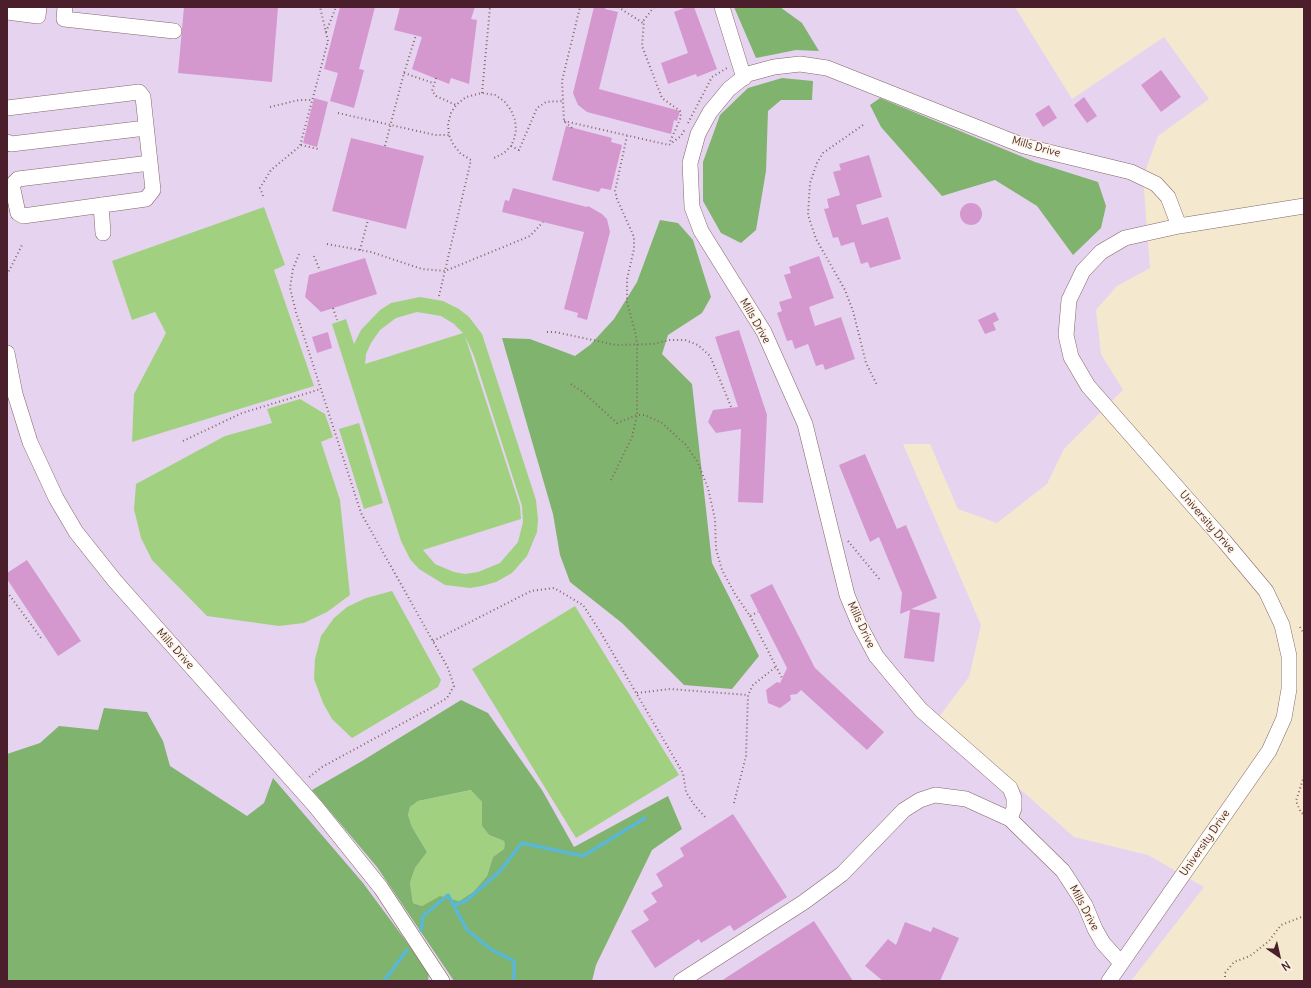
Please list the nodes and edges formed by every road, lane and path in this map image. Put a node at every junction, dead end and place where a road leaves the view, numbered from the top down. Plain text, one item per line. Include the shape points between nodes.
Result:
1 (39, 7) edge
2 (65, 7) edge
3 (320, 7) edge
4 (336, 7) edge
5 (490, 7) edge
6 (580, 7) edge
7 (618, 7) edge
8 (654, 7) edge
9 (722, 7) edge
10 (7, 12) edge
11 (643, 23) junction
12 (174, 31) dead end
13 (326, 33) junction
14 (416, 35) dead end
15 (739, 63) junction
16 (404, 73) junction
17 (436, 78) dead end
18 (744, 78) junction
19 (433, 83) junction
20 (482, 93) junction
21 (312, 100) junction
22 (563, 101) junction
23 (456, 105) junction
24 (270, 107) dead end
25 (7, 108) edge
26 (338, 113) dead end
27 (564, 121) junction
28 (390, 125) junction
29 (863, 125) dead end
30 (146, 128) junction
31 (572, 128) dead end
32 (449, 135) junction
33 (627, 136) junction
34 (7, 142) edge
35 (301, 145) junction
36 (669, 145) junction
37 (385, 146) dead end
38 (511, 146) junction
39 (318, 149) dead end
40 (492, 159) dead end
41 (150, 162) junction
42 (263, 196) dead end
43 (101, 205) junction
44 (1304, 206) edge
45 (368, 220) dead end
46 (543, 222) dead end
47 (1179, 226) junction
48 (103, 233) dead end
49 (327, 244) dead end
50 (22, 245) dead end
51 (360, 250) junction
52 (300, 254) dead end
53 (314, 256) dead end
54 (320, 271) dead end
55 (445, 271) junction
56 (7, 275) edge
57 (440, 296) dead end
58 (333, 308) dead end
59 (337, 320) dead end
60 (547, 332) dead end
61 (638, 345) junction
62 (7, 354) edge
63 (571, 384) dead end
64 (877, 385) dead end
65 (321, 389) junction
66 (732, 409) dead end
67 (638, 415) junction
68 (183, 441) dead end
69 (611, 480) dead end
70 (846, 538) dead end
71 (881, 581) dead end
72 (7, 592) edge
73 (758, 612) dead end
74 (750, 616) junction
75 (1300, 627) dead end
76 (1304, 634) edge
77 (40, 638) dead end
78 (433, 641) junction
79 (777, 666) junction
80 (782, 678) dead end
81 (637, 694) junction
82 (748, 695) junction
83 (1304, 776) edge
84 (297, 786) junction
85 (734, 803) dead end
86 (1304, 814) edge
87 (706, 818) dead end
88 (1010, 819) junction
89 (1304, 916) edge
90 (1121, 963) junction
91 (442, 981) edge
92 (681, 981) edge
93 (1109, 981) edge
94 (1225, 981) edge

1 - 10 street via 38,16
2 - 12 street via 64,19
3 - 13 path
4 - 13 path
5 - 20 path
6 - 22 path via 562,81
7 - 11 path
8 - 11 path
9 - 15 street
11 - 36 path via 642,46 662,98 680,111 681,117
13 - 21 path via 328,41
14 - 16 path
15 - 18 street
15 - 36 path via 712,78 682,136
16 - 19 path
16 - 28 path
17 - 19 path
18 - 47 street, Mills Drive via 748,74 780,66 800,64 826,68 1024,146 1131,172 1156,184 1168,198
18 - 88 street, Mills Drive via 730,89 710,112 698,134 690,163 692,207 701,231 764,332 805,424 847,595 876,656 921,710 1010,788 1014,808
19 - 23 path via 432,91 436,96
20 - 23 path via 466,97
20 - 38 path via 495,95 511,110 516,130
21 - 24 path via 299,100
21 - 35 path
22 - 27 path
22 - 38 path via 546,102 537,108 518,150
23 - 32 path via 448,124
25 - 30 street via 138,92 143,97
26 - 28 path
27 - 31 path
27 - 33 path
28 - 32 path via 435,135
28 - 37 path
29 - 64 path via 823,154 817,163 810,183 808,215 816,239 845,290 866,363
30 - 34 street via 11,144
30 - 41 street
32 - 55 path via 460,153 471,160
33 - 36 path
33 - 61 path via 615,191 634,237 627,279 627,302
35 - 39 path
35 - 42 path via 271,170 260,188
38 - 40 path
41 - 43 street via 153,190 146,199
41 - 43 street via 18,179 12,185 18,213 23,216
43 - 48 street
44 - 47 street, University Drive
45 - 51 path
46 - 55 path via 530,236
47 - 90 street, University Drive via 1125,238 1101,252 1083,271 1068,300 1066,335 1071,357 1088,386 1266,591 1282,625 1289,656 1289,689 1284,718 1270,751
49 - 51 path
50 - 56 path
51 - 55 path via 422,269
52 - 65 path via 293,269 290,288
53 - 54 path
55 - 57 path
58 - 59 path
60 - 61 path via 616,345
61 - 66 path via 685,340 698,345 710,356
61 - 67 path
62 - 84 street, Mills Drive via 15,394 30,442 56,498 76,532 115,581
63 - 67 path via 617,423
65 - 68 path via 242,413
65 - 78 path via 361,513
67 - 69 path via 632,437
67 - 74 path via 662,424 686,445 697,461 708,488 715,519 716,549 722,570
70 - 71 path
72 - 77 path
73 - 74 path
74 - 79 path
75 - 76 path
78 - 81 path via 531,591 554,588 582,604
78 - 84 path via 448,668 454,686 447,698 322,767
79 - 80 path
79 - 82 path via 753,685
81 - 82 path via 670,689
81 - 87 path via 683,772 686,792
82 - 85 path via 746,756
83 - 86 path via 1296,800 1301,813
84 - 91 street, Mills Drive via 381,888
88 - 90 street, Mills Drive via 1063,871 1081,899 1095,929
88 - 92 street via 966,799 935,795 920,800 904,810 842,874 804,902
89 - 94 path via 1281,925 1269,941 1250,956 1234,962 1225,973
90 - 93 street, University Drive

